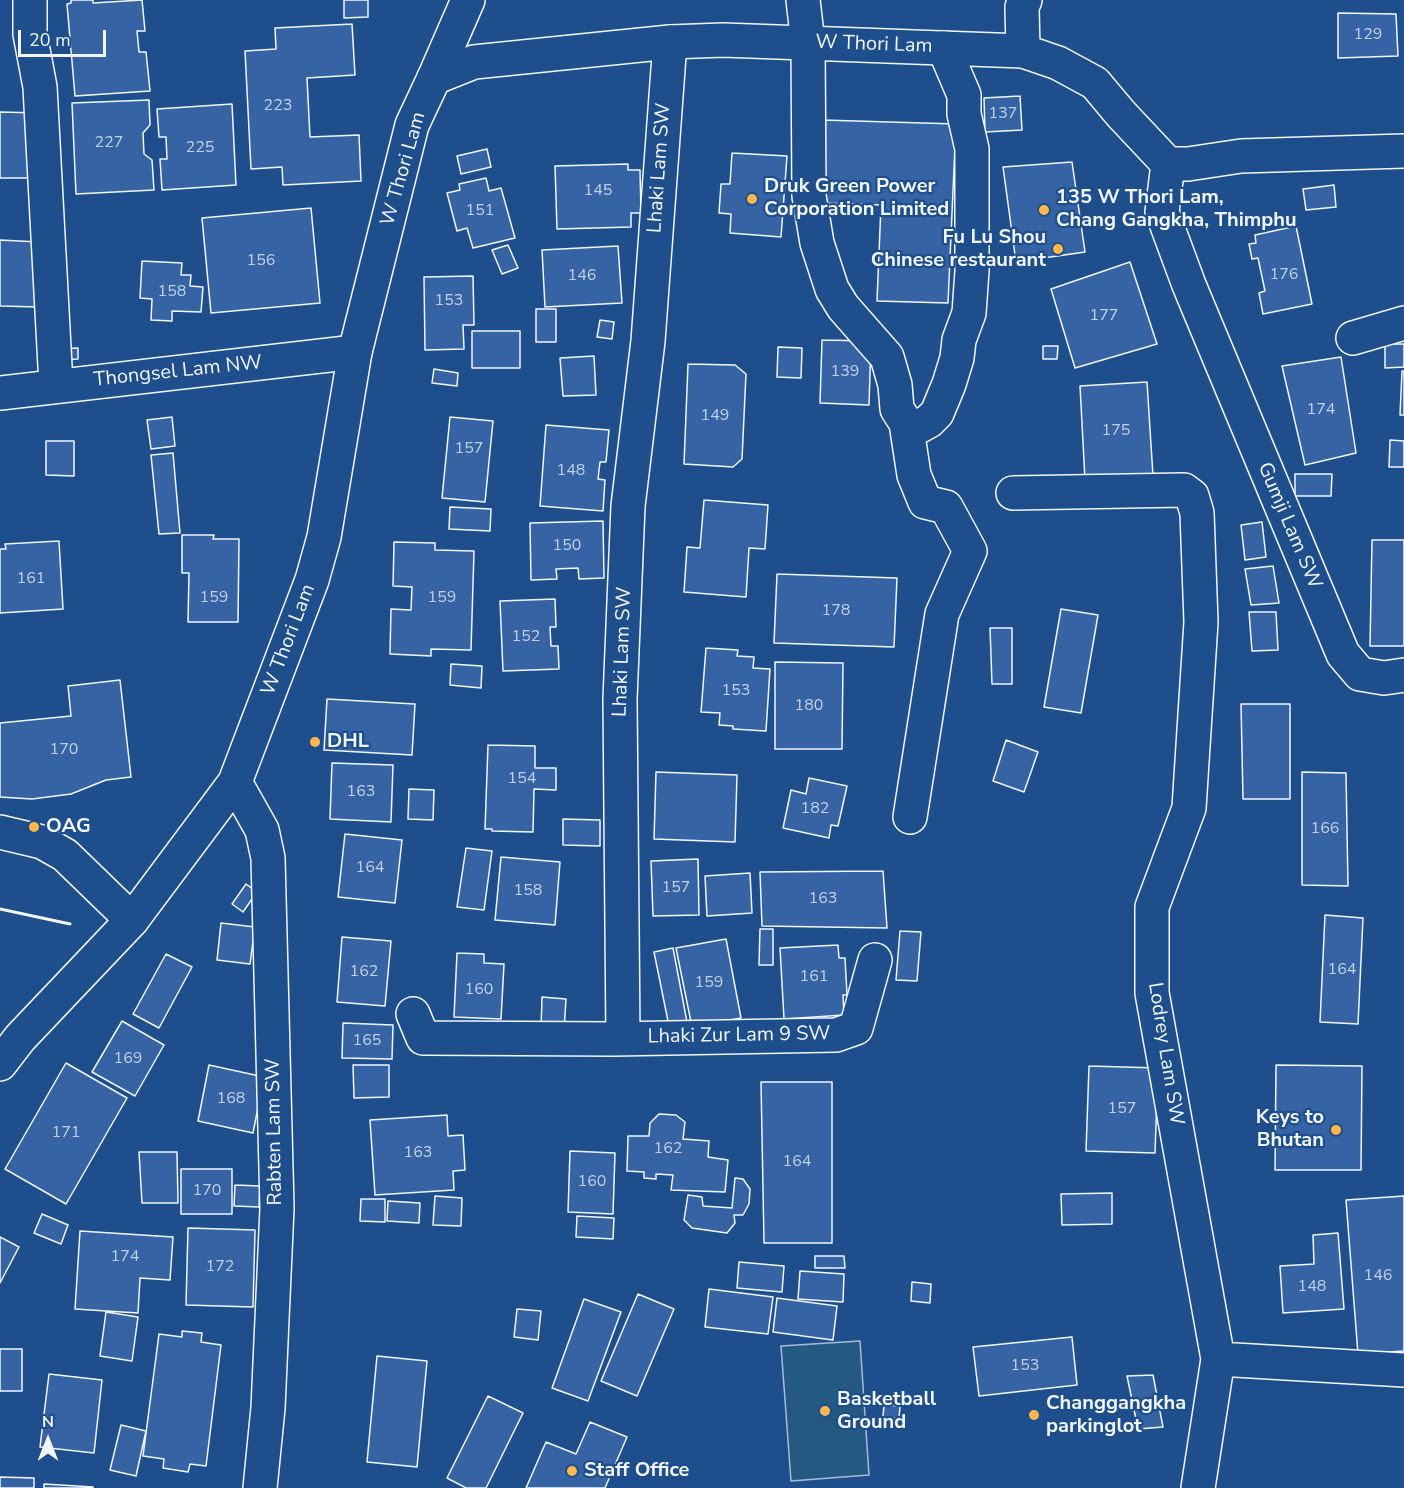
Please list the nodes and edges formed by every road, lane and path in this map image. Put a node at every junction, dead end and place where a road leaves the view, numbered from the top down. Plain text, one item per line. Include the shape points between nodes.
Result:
1 (30, 0) edge
2 (468, 0) edge
3 (803, 0) edge
4 (1025, 0) edge
5 (670, 42) junction
6 (808, 43) junction
7 (944, 48) junction
8 (1023, 51) junction
9 (434, 78) junction
10 (1404, 151) edge
11 (1168, 164) junction
12 (1404, 323) edge
13 (1353, 338) dead end
14 (355, 352) junction
15 (56, 385) junction
16 (0, 393) edge
17 (906, 423) junction
18 (1013, 493) dead end
19 (1404, 675) edge
20 (235, 782) junction
21 (910, 817) dead end
22 (0, 832) edge
23 (132, 920) junction
24 (875, 960) dead end
25 (413, 1014) dead end
26 (623, 1038) junction
27 (0, 1064) edge
28 (1218, 1359) junction
29 (1404, 1370) edge
30 (260, 1488) edge
31 (1198, 1488) edge

1 - 15 street via 30,34 40,87
2 - 9 street
3 - 6 street
4 - 8 street
5 - 6 street, W Thori Lam
5 - 9 street, W Thori Lam via 474,62
5 - 26 street, Lhaki Lam SW via 648,341 628,506 620,699
6 - 7 street, W Thori Lam
6 - 17 street via 809,196 817,243 832,289 843,307 887,357 897,409
7 - 8 street, W Thori Lam
7 - 17 street via 964,95 972,149 969,314 937,413 920,426
8 - 11 street, W Thori Lam via 1058,63 1095,83
9 - 14 street, W Thori Lam via 412,125
10 - 11 street via 1241,156
11 - 19 street, Gumji Lam SW via 1162,212 1343,654 1360,674 1384,678
12 - 13 street
14 - 15 street, Thongsel Lam NW
14 - 20 street, W Thori Lam via 318,559
15 - 16 street, Thongsel Lam NW
17 - 21 street via 914,475 925,502 946,507 970,551 942,614
18 - 28 street, Lodrey Lam SW via 1184,490 1192,496 1197,513 1201,622 1189,808 1152,907 1152,993
20 - 23 street, W Thori Lam
20 - 30 street, Rabten Lam SW via 262,830 268,858 277,1208 268,1408
22 - 23 street via 42,842 65,855
23 - 27 street, W Thori Lam
24 - 26 street, Lhaki Zur Lam 9 SW via 856,1028 836,1035
25 - 26 street via 423,1038
28 - 29 street
28 - 31 street

